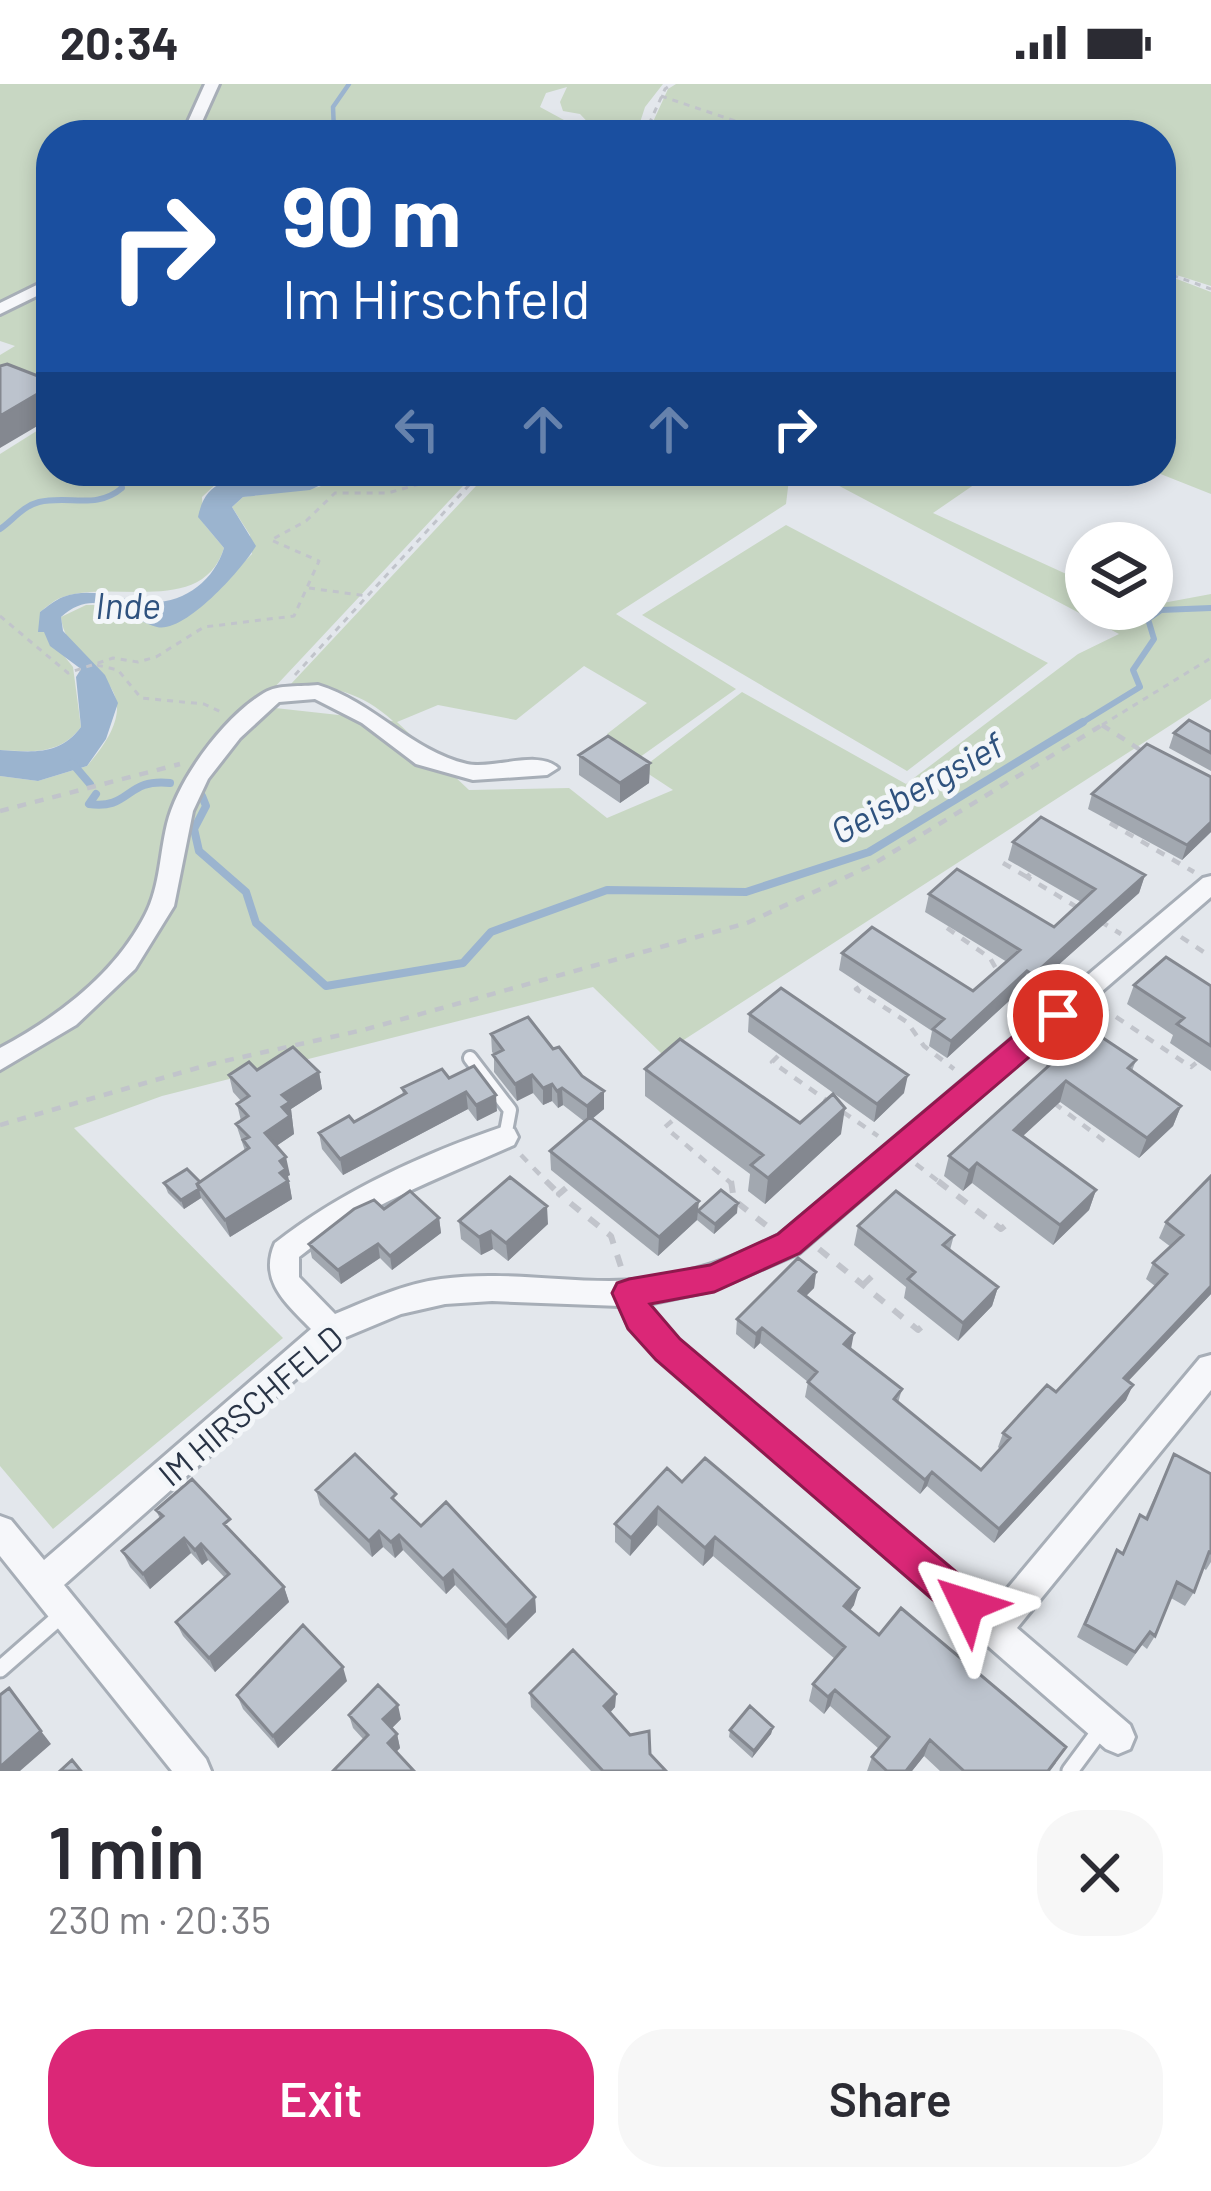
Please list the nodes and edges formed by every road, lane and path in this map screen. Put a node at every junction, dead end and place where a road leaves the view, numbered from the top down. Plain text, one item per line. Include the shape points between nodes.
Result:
1 (212, 84) edge
2 (672, 84) edge
3 (661, 96) junction
4 (196, 120) edge
5 (651, 120) edge
6 (732, 120) edge
7 (1176, 276) edge
8 (1211, 289) edge
9 (36, 291) edge
10 (0, 309) edge
11 (415, 486) edge
12 (468, 486) edge
13 (309, 588) junction
14 (367, 596) junction
15 (0, 616) edge
16 (1211, 658) edge
17 (91, 663) junction
18 (274, 695) junction
19 (242, 722) junction
20 (1102, 724) junction
21 (1156, 753) edge
22 (213, 757) junction
23 (547, 768) dead end
24 (0, 811) edge
25 (1110, 823) dead end
26 (1003, 863) dead end
27 (1211, 882) edge
28 (1083, 906) edge
29 (1100, 921) edge
30 (1162, 925) junction
31 (947, 928) dead end
32 (1140, 945) junction
33 (1211, 957) edge
34 (1004, 982) edge
35 (859, 986) dead end
36 (1083, 994) junction
37 (1149, 1022) dead end
38 (1139, 1032) junction
39 (778, 1056) dead end
40 (470, 1058) dead end
41 (0, 1060) edge
42 (1196, 1063) dead end
43 (977, 1085) junction
44 (1038, 1091) edge
45 (1065, 1098) edge
46 (1057, 1105) junction
47 (672, 1121) dead end
48 (0, 1125) edge
49 (505, 1137) junction
50 (1110, 1140) dead end
51 (900, 1152) junction
52 (740, 1171) dead end
53 (731, 1179) junction
54 (1012, 1220) dead end
55 (619, 1230) dead end
56 (611, 1236) junction
57 (795, 1239) junction
58 (878, 1270) dead end
59 (863, 1285) junction
60 (629, 1293) junction
61 (927, 1322) dead end
62 (331, 1330) junction
63 (1211, 1368) edge
64 (0, 1531) edge
65 (42, 1583) junction
66 (65, 1612) junction
67 (995, 1629) junction
68 (0, 1669) edge
69 (1111, 1731) joint
70 (194, 1771) edge
71 (1070, 1771) edge

1 - 4 street
2 - 3 path
3 - 5 path
3 - 6 path
7 - 8 path
9 - 10 street
11 - 13 path via 334,494 271,540 319,561
12 - 14 path
13 - 14 path
13 - 17 path via 294,616 204,627 156,657
14 - 18 path
15 - 17 path via 68,673
16 - 20 path
17 - 19 path via 118,670 141,698 204,704
18 - 19 street
18 - 23 street via 318,692 424,759 473,773
19 - 22 street
20 - 21 path
20 - 48 path via 870,866 747,923
22 - 24 path
22 - 41 street via 182,813 166,892 138,948 50,1033
25 - 27 path
26 - 28 path
27 - 30 street, IM HIRSCHFELD
29 - 32 path
30 - 32 street, IM HIRSCHFELD
30 - 33 path
31 - 34 path via 992,957
32 - 36 street, IM HIRSCHFELD
35 - 43 path
36 - 38 path
36 - 43 street, IM HIRSCHFELD
37 - 38 path
38 - 42 path
39 - 51 path via 772,1061
40 - 49 lane via 510,1110
43 - 51 street, IM HIRSCHFELD
44 - 46 path
45 - 46 path
46 - 50 path
47 - 53 path via 665,1127
49 - 56 path
49 - 62 street via 329,1219 285,1252 285,1282
51 - 54 path via 1000,1229
51 - 57 street, IM HIRSCHFELD
52 - 53 path
53 - 57 path via 734,1200
55 - 56 path
56 - 60 path
57 - 59 path
57 - 60 street, IM HIRSCHFELD via 714,1278
58 - 59 path
59 - 61 path via 918,1330
60 - 62 street, IM HIRSCHFELD via 441,1291
60 - 67 street via 639,1318 668,1349
62 - 65 street, IM HIRSCHFELD
63 - 67 street
64 - 65 street
65 - 66 street
66 - 68 lane
66 - 70 street
67 - 69 street
69 - 71 lane

